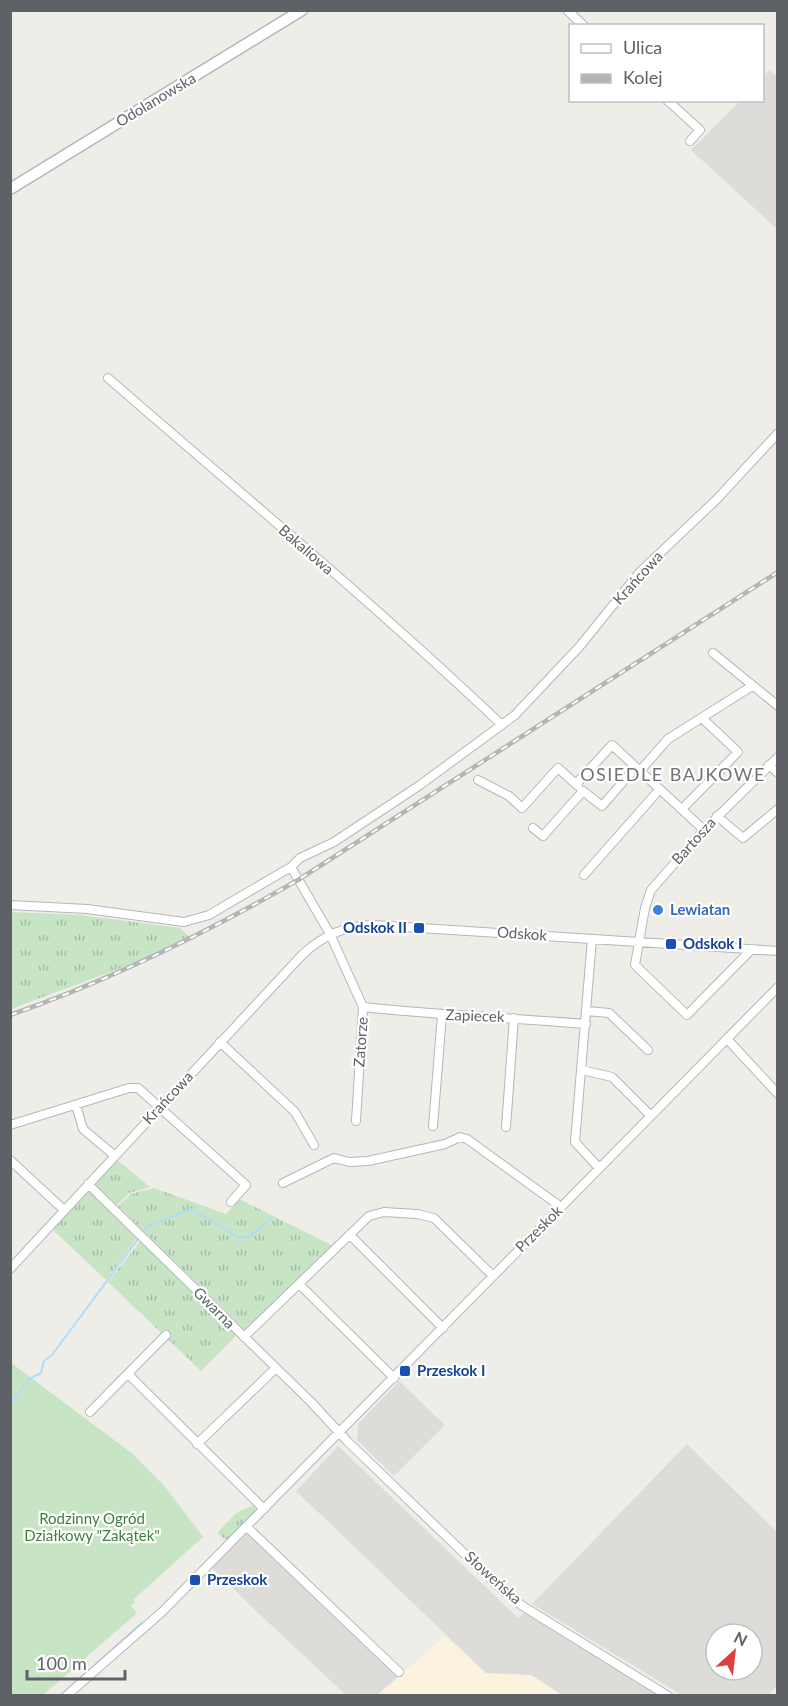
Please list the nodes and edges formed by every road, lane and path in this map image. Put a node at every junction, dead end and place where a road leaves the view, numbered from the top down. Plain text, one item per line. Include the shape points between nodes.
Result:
1 (302, 10) edge
2 (567, 10) edge
3 (582, 24) edge
4 (669, 102) edge
5 (690, 141) dead end
6 (10, 189) edge
7 (108, 378) dead end
8 (777, 433) edge
9 (713, 653) dead end
10 (752, 686) junction
11 (777, 706) edge
12 (702, 718) junction
13 (502, 725) junction
14 (777, 757) edge
15 (769, 765) junction
16 (637, 770) junction
17 (777, 773) edge
18 (478, 780) dead end
19 (576, 784) junction
20 (659, 790) junction
21 (583, 791) junction
22 (682, 809) junction
23 (777, 809) edge
24 (717, 816) junction
25 (533, 828) dead end
26 (704, 830) junction
27 (291, 867) junction
28 (584, 875) dead end
29 (10, 905) edge
30 (330, 934) junction
31 (592, 939) junction
32 (640, 942) junction
33 (752, 949) junction
34 (777, 951) edge
35 (777, 987) edge
36 (363, 1008) junction
37 (587, 1011) junction
38 (442, 1015) junction
39 (514, 1018) junction
40 (586, 1024) junction
41 (728, 1039) junction
42 (220, 1042) junction
43 (648, 1050) dead end
44 (582, 1070) junction
45 (777, 1094) edge
46 (76, 1105) junction
47 (160, 1107) junction
48 (651, 1116) junction
49 (356, 1121) dead end
50 (10, 1125) edge
51 (433, 1125) dead end
52 (506, 1127) dead end
53 (314, 1145) dead end
54 (115, 1156) junction
55 (10, 1160) edge
56 (600, 1168) junction
57 (283, 1183) dead end
58 (88, 1184) junction
59 (231, 1202) dead end
60 (561, 1207) junction
61 (64, 1210) junction
62 (350, 1235) junction
63 (11, 1266) edge
64 (493, 1276) junction
65 (299, 1284) junction
66 (443, 1328) junction
67 (166, 1335) dead end
68 (244, 1337) junction
69 (276, 1368) junction
70 (128, 1374) junction
71 (393, 1378) junction
72 (90, 1412) dead end
73 (340, 1432) junction
74 (197, 1444) junction
75 (264, 1509) junction
76 (247, 1527) junction
77 (399, 1672) dead end
78 (66, 1695) edge
79 (669, 1695) edge

1 - 6 main road, Odolanowska
2 - 3 street
4 - 5 street via 700,130
7 - 13 street, Bakaliowa
8 - 13 street, Krańcowa via 717,499 639,573 580,646
9 - 10 street
10 - 11 street
10 - 12 street
12 - 16 street via 668,740
12 - 22 street via 738,752
13 - 27 street, Krańcowa via 420,785
14 - 15 street, Bartosza
15 - 17 street
15 - 24 street, Bartosza
16 - 19 street via 612,745
16 - 20 street
16 - 21 street via 602,806
18 - 19 street via 509,796 522,808 558,768
19 - 21 street
20 - 22 street
20 - 28 street
21 - 25 street via 543,836
22 - 26 street
23 - 24 street via 743,838
24 - 26 street, Bartosza
26 - 32 street, Bartosza via 651,890
27 - 29 street, Krańcowa via 209,915 184,922 87,909
27 - 30 street
30 - 31 street, Odskok via 354,926 374,925
30 - 36 street, Zatorze
30 - 42 street, Krańcowa via 311,947
31 - 32 street, Odskok
31 - 37 street
32 - 33 street, Odskok
32 - 33 street, Bartosza via 635,965 687,1015
33 - 34 street, Odskok
35 - 41 street, Przeskok
36 - 38 street, Zapiecek
36 - 49 street, Zatorze
37 - 40 street
37 - 43 street via 609,1013
38 - 39 street, Zapiecek
38 - 51 street
39 - 40 street, Zapiecek
39 - 52 street
40 - 44 street
41 - 45 street
41 - 48 street, Przeskok
42 - 47 street, Krańcowa
42 - 53 street via 295,1112
44 - 48 street via 612,1077
44 - 56 street via 575,1142
46 - 47 street via 133,1087
46 - 50 street
46 - 54 street via 83,1129
47 - 54 street, Krańcowa
47 - 59 street via 246,1185
48 - 56 street, Przeskok
54 - 58 street, Krańcowa
55 - 61 street
56 - 60 street, Przeskok
57 - 60 street via 334,1158 368,1161 460,1137
58 - 61 street, Krańcowa
58 - 68 street, Gwarna
60 - 64 street, Przeskok
61 - 63 street, Krańcowa
62 - 64 street via 375,1214 428,1216 439,1222
62 - 65 street
62 - 66 street
64 - 66 street, Przeskok
65 - 68 street
65 - 71 street
66 - 71 street, Przeskok
67 - 70 street
68 - 69 street, Gwarna
69 - 73 street, Gwarna
69 - 74 street
70 - 72 street
70 - 74 street
71 - 73 street, Przeskok
73 - 75 street, Przeskok
73 - 79 street, Słoweńska via 521,1605
74 - 75 street
75 - 76 street, Przeskok
76 - 77 street
76 - 78 street, Przeskok via 162,1612

